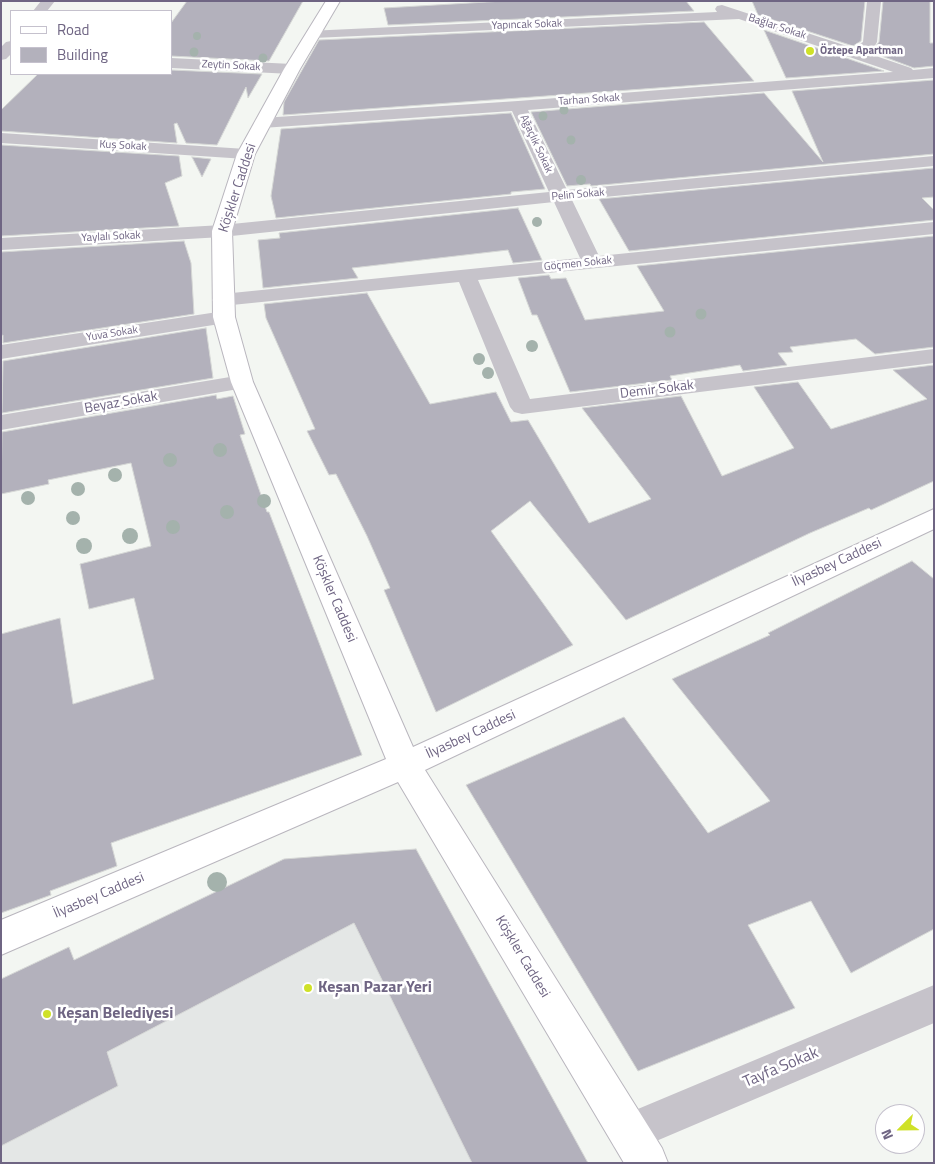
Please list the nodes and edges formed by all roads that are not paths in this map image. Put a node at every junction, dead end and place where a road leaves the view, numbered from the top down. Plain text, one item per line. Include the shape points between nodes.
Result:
1 (332, 1) edge
2 (874, 1) edge
3 (715, 3) edge
4 (740, 15) junction
5 (313, 34) junction
6 (856, 53) junction
7 (172, 63) edge
8 (292, 69) junction
9 (934, 73) edge
10 (916, 75) junction
11 (934, 81) edge
12 (518, 106) junction
13 (262, 123) junction
14 (1, 138) edge
15 (71, 144) junction
16 (1, 153) edge
17 (246, 154) junction
18 (934, 161) edge
19 (560, 196) junction
20 (934, 228) edge
21 (222, 231) junction
22 (1, 244) edge
23 (592, 262) junction
24 (466, 275) junction
25 (223, 308) junction
26 (1, 352) edge
27 (934, 356) edge
28 (242, 382) junction
29 (1, 423) edge
30 (934, 518) edge
31 (406, 766) junction
32 (1, 938) edge
33 (934, 1004) edge
34 (637, 1148) edge

1 - 5 main road, Köşkler Caddesi
2 - 6 street via 870,42
3 - 4 street, Bağlar Sokak
4 - 5 street, Yapıncak Sokak
4 - 6 street, Bağlar Sokak
5 - 8 main road, Köşkler Caddesi
6 - 10 street, Bağlar Sokak
7 - 8 street, Zeytin Sokak
8 - 13 main road, Köşkler Caddesi
9 - 10 street, Tarhan Sokak
10 - 11 street, Bağlar Sokak
10 - 12 street, Tarhan Sokak
12 - 13 street, Tarhan Sokak
12 - 19 street, Ağaçlık Sokak
13 - 17 main road, Köşkler Caddesi
14 - 15 street, Kuş Sokak
15 - 16 street
15 - 17 street, Kuş Sokak
17 - 21 main road, Köşkler Caddesi
18 - 19 street, Pelin Sokak
19 - 21 street, Pelin Sokak
19 - 23 street, Ağaçlık Sokak
20 - 23 street, Göçmen Sokak
21 - 22 street, Yaylalı Sokak
21 - 25 main road, Köşkler Caddesi
23 - 24 street, Göçmen Sokak
24 - 25 street, Göçmen Sokak
24 - 27 street, Demir Sokak via 522,407
25 - 26 street, Yuva Sokak
25 - 28 main road, Köşkler Caddesi
28 - 29 street, Beyaz Sokak
28 - 31 main road, Köşkler Caddesi
30 - 31 main road, İlyasbey Caddesi
31 - 32 main road, İlyasbey Caddesi
31 - 34 main road, Köşkler Caddesi
33 - 34 street, Tayfa Sokak

